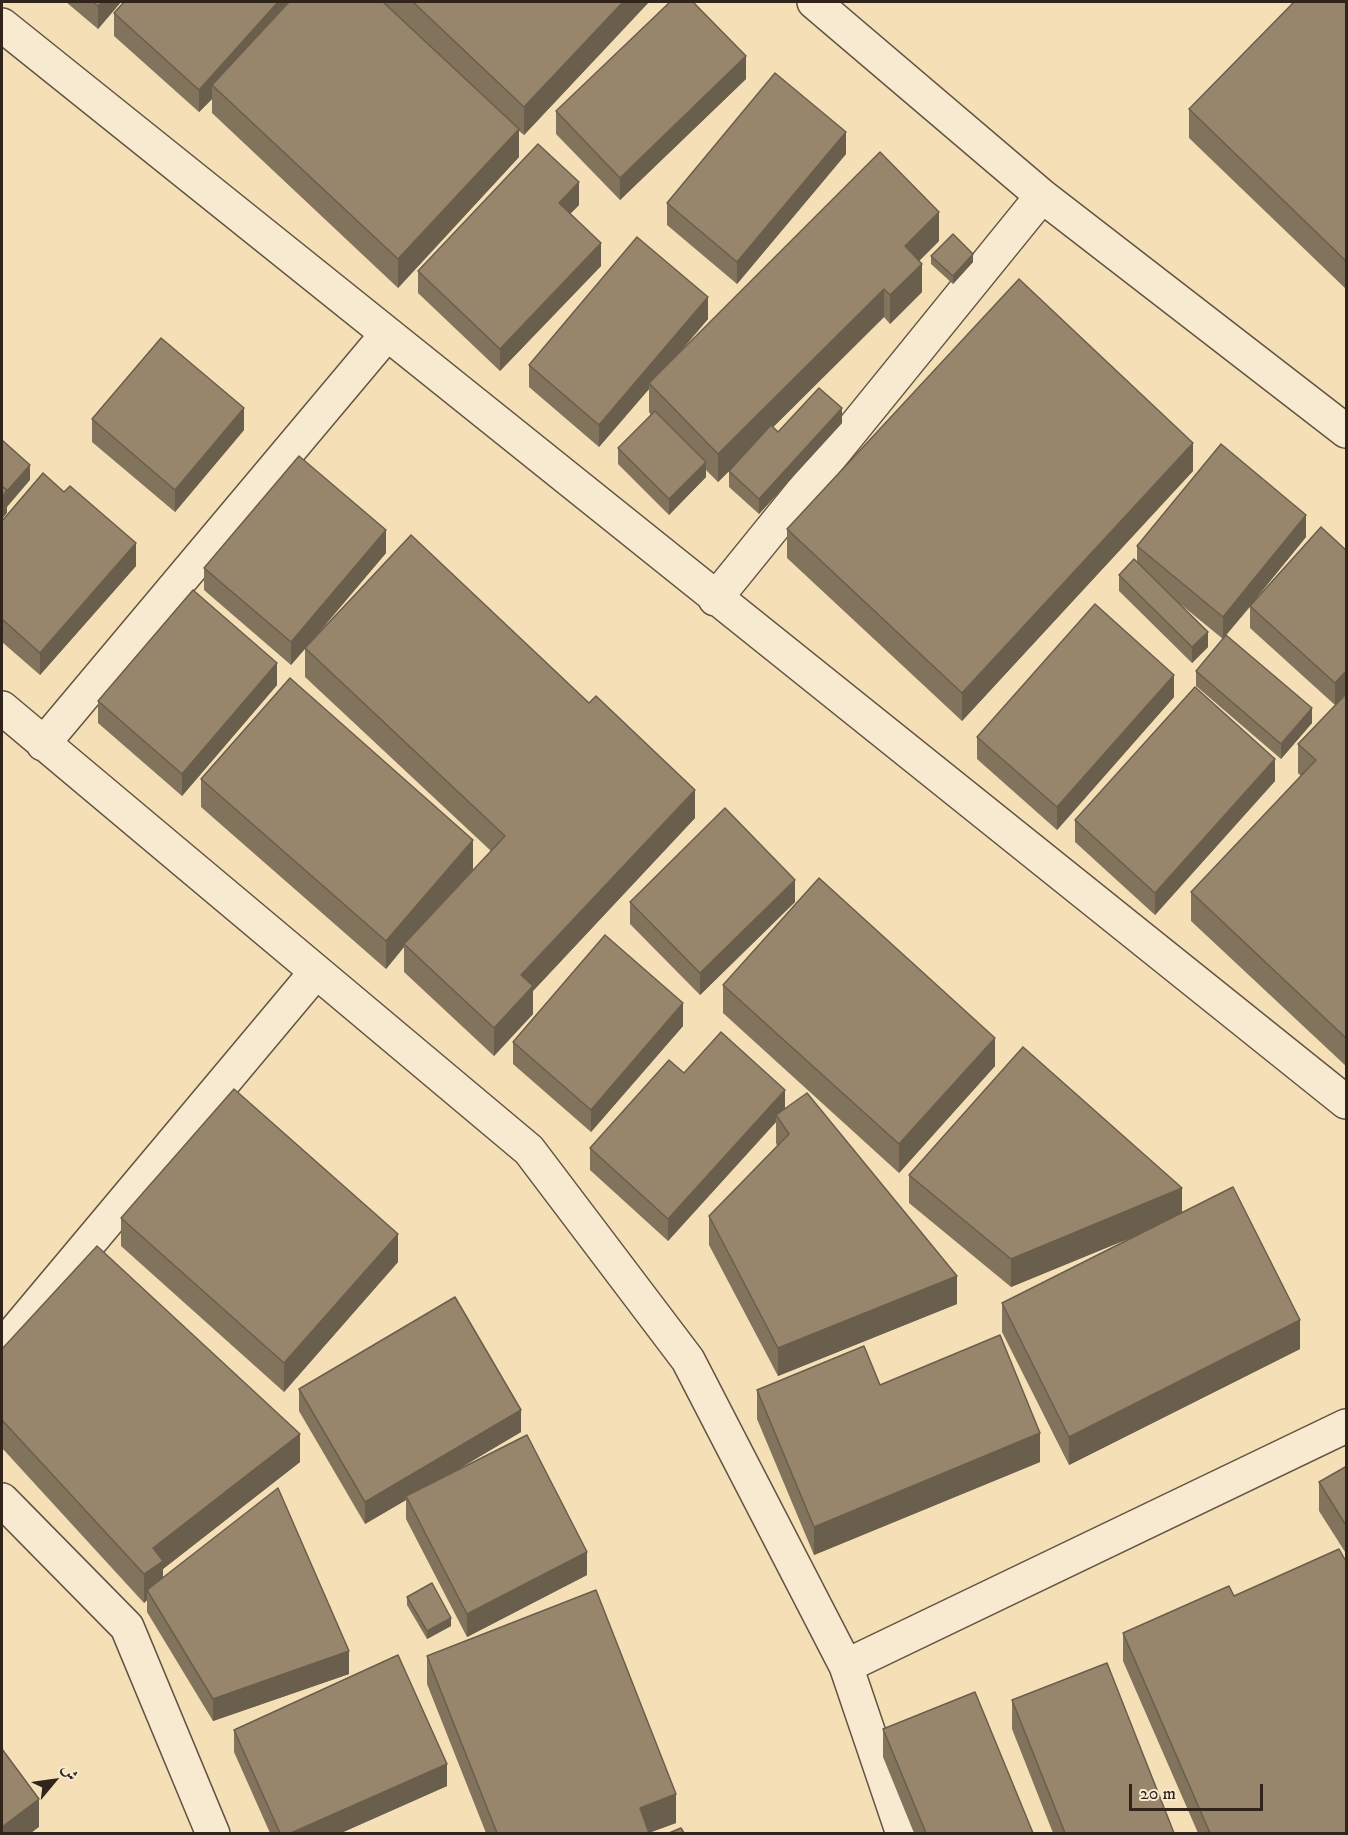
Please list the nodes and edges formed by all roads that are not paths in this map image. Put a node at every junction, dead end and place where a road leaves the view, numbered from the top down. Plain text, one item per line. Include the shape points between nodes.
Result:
1 (814, 2) edge
2 (2, 25) edge
3 (1042, 196) junction
4 (387, 334) junction
5 (1347, 431) edge
6 (715, 599) junction
7 (2, 708) edge
8 (43, 744) junction
9 (316, 972) junction
10 (1347, 1102) edge
11 (2, 1347) edge
12 (1347, 1426) edge
13 (2, 1500) edge
14 (846, 1666) junction
15 (213, 1833) edge
16 (903, 1833) edge

1 - 3 street
2 - 4 street
3 - 5 street
3 - 6 street
4 - 6 street
4 - 8 street
6 - 10 street
7 - 8 street
8 - 9 street
9 - 11 street
9 - 14 street via 529,1150 688,1360
12 - 14 street
13 - 15 street via 127,1627
14 - 16 street

